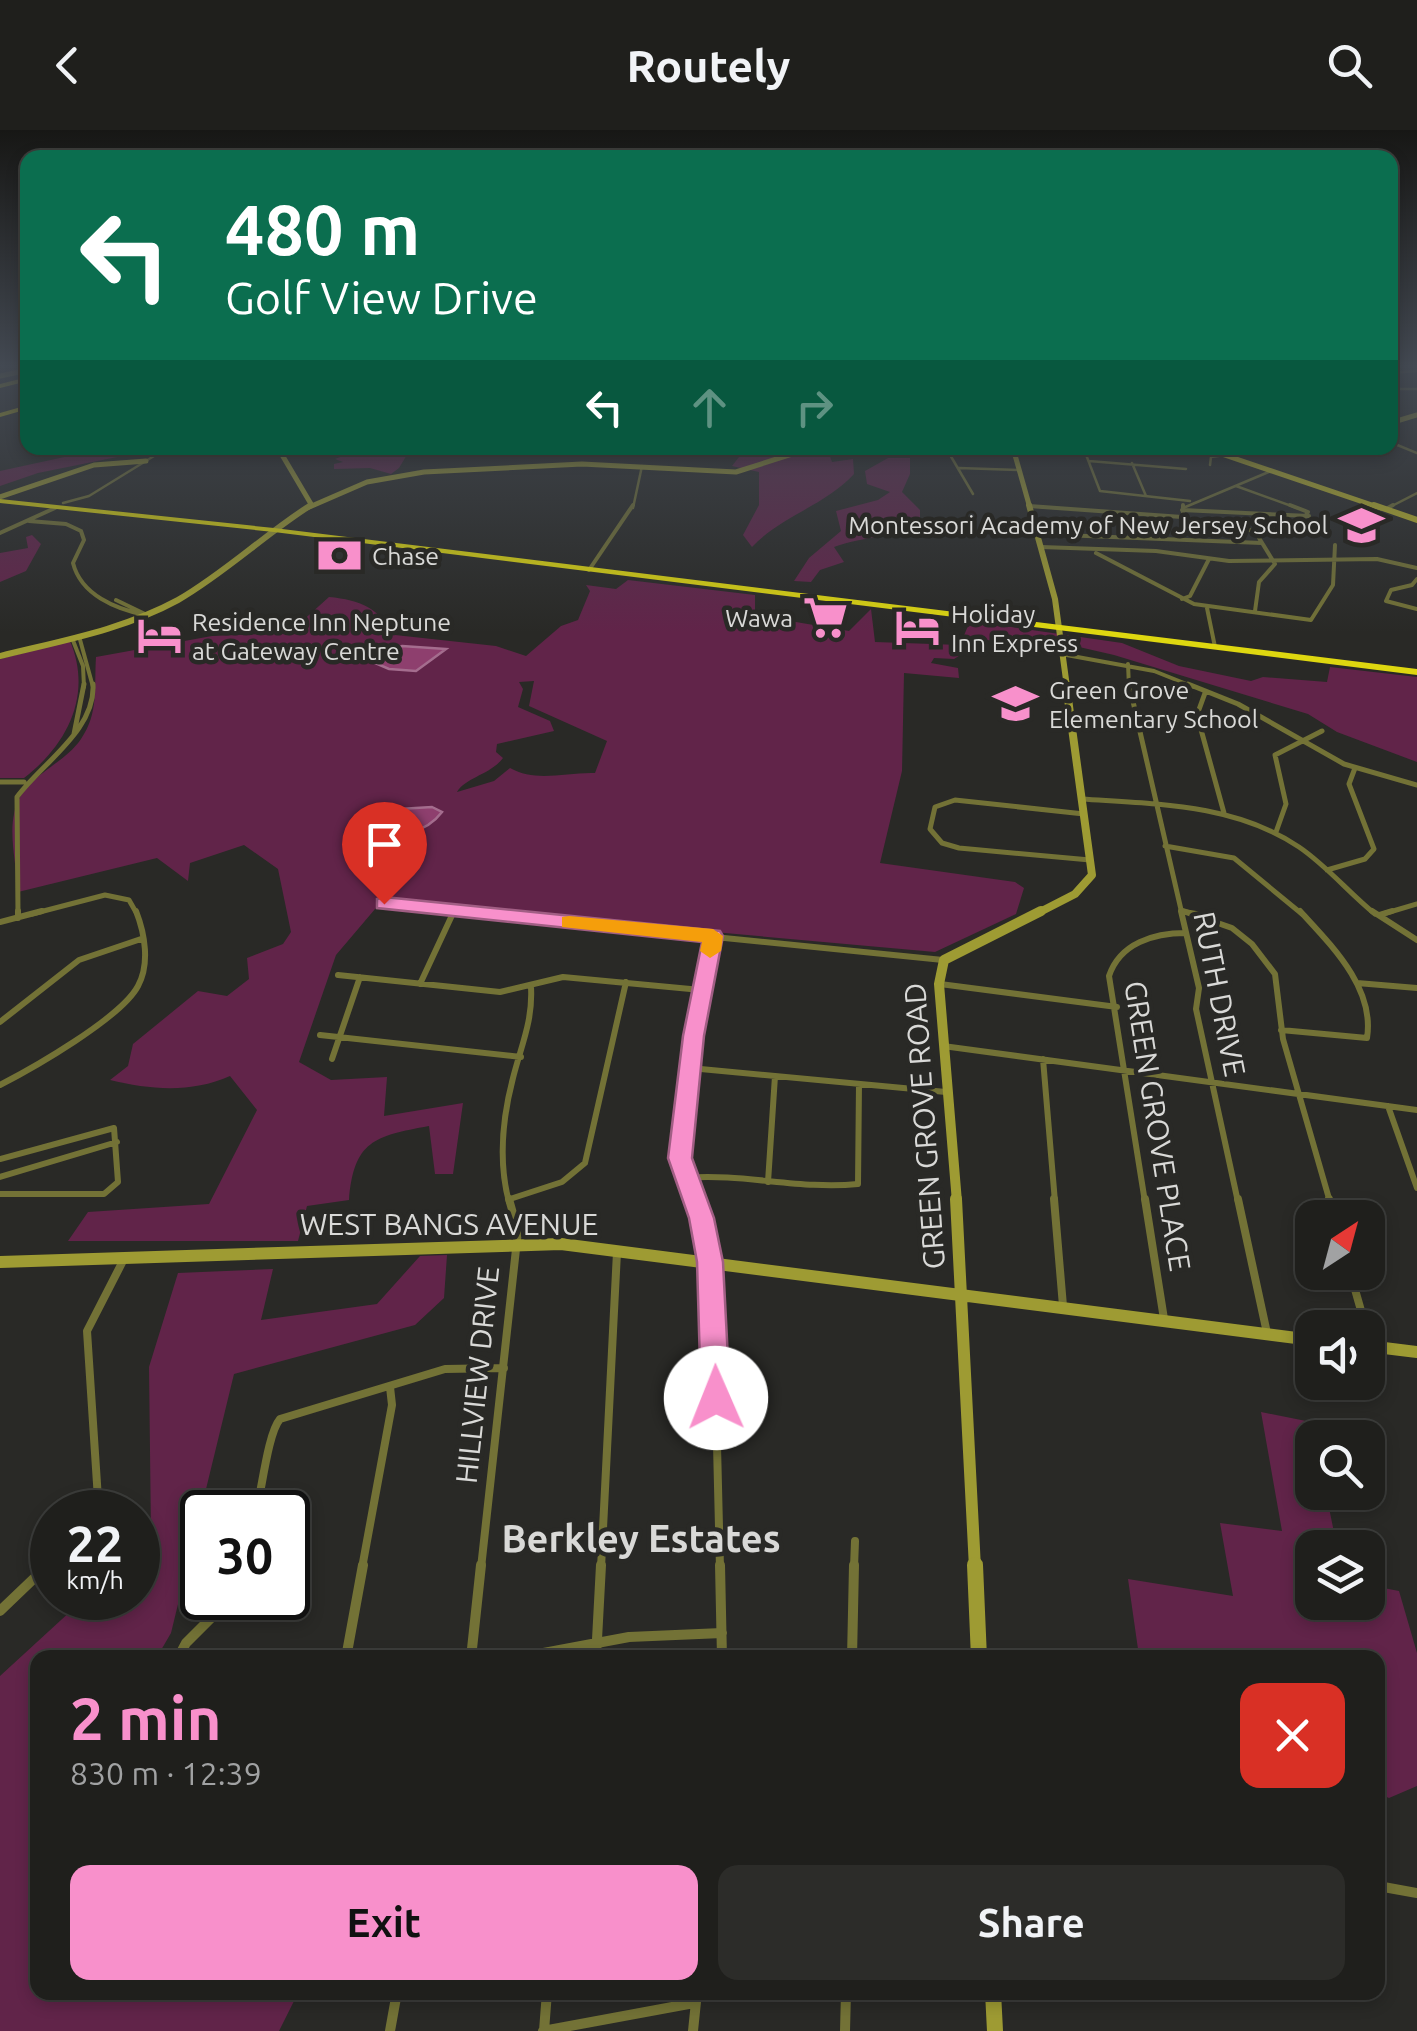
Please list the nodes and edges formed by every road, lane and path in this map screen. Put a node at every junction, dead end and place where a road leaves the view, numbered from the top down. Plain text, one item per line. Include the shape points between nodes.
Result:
1 (156, 455) edge
2 (282, 455) edge
3 (790, 455) edge
4 (951, 455) edge
5 (1015, 455) edge
6 (1086, 455) edge
7 (1226, 455) joint
8 (146, 461) junction
9 (1089, 461) junction
10 (1132, 463) junction
11 (1210, 465) dead end
12 (642, 466) junction
13 (959, 468) junction
14 (1186, 469) dead end
15 (1019, 470) junction
16 (1271, 470) junction
17 (1236, 486) junction
18 (1417, 493) edge
19 (973, 494) dead end
20 (12, 496) junction
21 (89, 496) junction
22 (1146, 496) junction
23 (0, 498) edge
24 (1190, 501) junction
25 (26, 503) junction
26 (311, 504) junction
27 (62, 505) junction
28 (91, 506) junction
29 (1029, 506) junction
30 (1182, 510) junction
31 (1385, 510) junction
32 (1309, 516) junction
33 (1182, 517) junction
34 (1417, 520) edge
35 (28, 522) junction
36 (274, 530) junction
37 (1256, 532) junction
38 (0, 533) edge
39 (1038, 534) junction
40 (1262, 543) junction
41 (1335, 545) dead end
42 (1041, 547) junction
43 (1094, 552) junction
44 (1271, 558) junction
45 (1209, 559) junction
46 (1333, 559) junction
47 (1417, 568) edge
48 (589, 570) junction
49 (1417, 579) edge
50 (1181, 599) junction
51 (1207, 608) junction
52 (1417, 608) edge
53 (1254, 611) junction
54 (145, 615) junction
55 (1058, 628) junction
56 (75, 636) junction
57 (1215, 647) junction
58 (1060, 654) junction
59 (0, 656) edge
60 (1128, 664) junction
61 (1417, 672) edge
62 (1205, 693) junction
63 (1322, 731) dead end
64 (1301, 740) junction
65 (1355, 768) junction
66 (0, 782) edge
67 (26, 782) junction
68 (1417, 785) edge
69 (1082, 798) junction
70 (1156, 805) junction
71 (1224, 813) junction
72 (1085, 814) junction
73 (1276, 832) junction
74 (1166, 846) junction
75 (1092, 860) junction
76 (1326, 870) junction
77 (384, 904) dead end
78 (1417, 904) edge
79 (454, 911) junction
80 (1181, 911) junction
81 (1378, 915) junction
82 (18, 918) junction
83 (0, 922) edge
84 (1186, 933) junction
85 (713, 936) junction
86 (141, 940) junction
87 (1417, 940) edge
88 (944, 960) junction
89 (338, 975) dead end
90 (360, 977) junction
91 (626, 982) junction
92 (1356, 983) junction
93 (420, 984) junction
94 (940, 984) junction
95 (531, 987) junction
96 (1417, 988) edge
97 (701, 990) junction
98 (1117, 1007) junction
99 (0, 1022) edge
100 (1281, 1030) junction
101 (320, 1035) dead end
102 (340, 1037) junction
103 (943, 1046) junction
104 (520, 1057) junction
105 (332, 1059) dead end
106 (1043, 1059) junction
107 (690, 1068) junction
108 (1126, 1071) junction
109 (774, 1076) junction
110 (1212, 1082) junction
111 (0, 1084) edge
112 (860, 1084) junction
113 (946, 1092) junction
114 (1300, 1094) junction
115 (1388, 1106) junction
116 (1417, 1110) edge
117 (117, 1142) junction
118 (0, 1159) edge
119 (0, 1177) edge
120 (685, 1178) junction
121 (768, 1182) junction
122 (1417, 1188) edge
123 (0, 1194) edge
124 (510, 1199) junction
125 (1329, 1200) edge
126 (518, 1245) junction
127 (617, 1250) junction
128 (126, 1256) junction
129 (0, 1262) edge
130 (710, 1262) junction
131 (964, 1294) junction
132 (1062, 1306) junction
133 (1164, 1320) junction
134 (1267, 1334) junction
135 (1295, 1338) edge
136 (1385, 1343) edge
137 (1417, 1352) edge
138 (504, 1368) junction
139 (390, 1386) junction
140 (97, 1490) edge
141 (262, 1490) edge
142 (854, 1541) dead end
143 (30, 1583) edge
144 (0, 1612) edge
145 (212, 1620) edge
146 (722, 1633) junction
147 (597, 1642) junction
148 (185, 1650) edge
149 (347, 1650) edge
150 (472, 1650) edge
151 (557, 1650) edge
152 (596, 1650) edge
153 (722, 1650) edge
154 (852, 1650) edge
155 (978, 1650) edge
156 (1385, 1887) edge
157 (1417, 1893) edge
158 (396, 2000) edge
159 (546, 2000) edge
160 (686, 2000) edge
161 (695, 2000) edge
162 (846, 2000) edge
163 (993, 2000) edge
164 (390, 2031) edge
165 (544, 2031) edge
166 (692, 2031) edge
167 (845, 2031) edge
168 (995, 2031) edge

1 - 8 street
2 - 26 street
3 - 12 street via 743,471
4 - 13 street
5 - 15 street
6 - 9 street
7 - 11 street via 1211,457
7 - 16 main road
8 - 20 street via 94,465
8 - 21 street
9 - 10 street
9 - 22 street via 1102,492
10 - 14 street
10 - 22 street
12 - 26 street via 562,464 404,476 344,488
12 - 48 street via 632,512
13 - 15 street
13 - 19 street
15 - 29 street
16 - 17 street
16 - 31 main road
17 - 24 street
17 - 32 street
18 - 31 street
20 - 23 highway
20 - 27 highway
21 - 27 street
21 - 28 street
22 - 24 street
23 - 25 highway
24 - 30 street
25 - 27 highway
25 - 35 street via 40,508
26 - 36 street
27 - 28 highway
27 - 35 street
27 - 36 highway
28 - 36 highway
29 - 33 street
29 - 39 street
30 - 32 street
30 - 33 street
31 - 34 main road
32 - 37 street via 1293,534
33 - 37 street via 1187,529
35 - 38 street
35 - 54 street via 81,531 84,540 74,560 81,584
36 - 48 highway
36 - 54 street via 212,579
37 - 40 street
39 - 40 street
39 - 42 street
40 - 44 street
41 - 46 street
42 - 43 street
42 - 55 street
43 - 45 street
43 - 50 street
44 - 45 street
44 - 46 street
44 - 53 street via 1276,564 1259,582
45 - 50 street via 1190,596
46 - 47 street
46 - 53 street via 1333,585 1313,619
48 - 55 highway
49 - 52 street via 1391,590 1389,604
50 - 51 street
51 - 53 street
51 - 57 street
54 - 56 street
55 - 57 highway
55 - 58 street
56 - 59 street
56 - 67 street via 85,654 85,701 75,735
57 - 61 highway
58 - 60 street
58 - 69 street
60 - 62 street
60 - 70 street, RUTH DRIVE
62 - 64 street
62 - 71 street via 1197,715
63 - 64 street
64 - 65 street
64 - 73 street via 1274,755 1288,804
65 - 68 street
65 - 76 street via 1349,784 1374,849 1365,859
66 - 67 street
67 - 82 street via 14,814
69 - 70 street
69 - 72 street
70 - 71 street
70 - 74 street, RUTH DRIVE
71 - 73 street
72 - 75 street
72 - 75 street via 948,801 936,807 930,829 936,839 959,848
73 - 76 street
74 - 80 street, RUTH DRIVE
74 - 92 street via 1219,852 1245,865 1342,954
75 - 88 street, GREEN GROVE ROAD via 1084,888
76 - 81 street
77 - 79 street
78 - 81 street
79 - 85 street
79 - 93 street
80 - 84 street, RUTH DRIVE
80 - 100 street via 1224,922 1269,964 1283,1003
81 - 87 street
82 - 83 street
82 - 86 street via 117,896 136,908
84 - 98 street, GREEN GROVE PLACE via 1162,933 1115,959 1109,976
84 - 110 street, RUTH DRIVE
85 - 88 street
85 - 97 street
86 - 99 street via 79,960
86 - 111 street via 146,969 133,994 50,1059
88 - 94 street, GREEN GROVE ROAD
89 - 90 street
90 - 93 street
90 - 102 street
91 - 95 street via 563,977
91 - 97 street
91 - 124 street via 585,1162 562,1182
92 - 96 street
92 - 100 street via 1372,1024 1368,1038
93 - 95 street via 500,992
94 - 98 street
94 - 103 street, GREEN GROVE ROAD
95 - 104 street, HILLVIEW DRIVE via 533,1016
97 - 107 street
98 - 108 street, GREEN GROVE PLACE
100 - 114 street
101 - 102 street
102 - 104 street
102 - 105 street
103 - 106 street
103 - 113 street, GREEN GROVE ROAD
104 - 124 street, HILLVIEW DRIVE via 498,1166
106 - 108 street
106 - 132 street
107 - 109 street
107 - 120 street via 680,1158
108 - 110 street
108 - 133 street, GREEN GROVE PLACE
109 - 112 street
109 - 121 street
110 - 114 street
110 - 134 street, RUTH DRIVE
112 - 113 street
112 - 121 street via 858,1184
113 - 131 street, GREEN GROVE ROAD
114 - 115 street
114 - 125 street
115 - 116 street
115 - 122 street
117 - 118 street via 114,1128 102,1128
117 - 119 street
117 - 123 street via 118,1182 104,1194
120 - 121 street
120 - 130 street
124 - 126 street, HILLVIEW DRIVE
126 - 127 street, WEST BANGS AVENUE
126 - 128 street, WEST BANGS AVENUE
126 - 138 street, HILLVIEW DRIVE
127 - 130 street, WEST BANGS AVENUE
127 - 147 street
128 - 129 street, WEST BANGS AVENUE
128 - 140 street via 86,1331
130 - 131 street, WEST BANGS AVENUE
130 - 146 street
131 - 132 street, WEST BANGS AVENUE
131 - 155 street, GREEN GROVE ROAD
132 - 133 street, WEST BANGS AVENUE
133 - 134 street, WEST BANGS AVENUE
134 - 135 street, WEST BANGS AVENUE
136 - 137 street
138 - 139 street via 451,1368
138 - 150 street, HILLVIEW DRIVE
139 - 141 street via 288,1415 271,1428
139 - 149 street
142 - 154 street
143 - 144 street
145 - 148 street
146 - 147 street
146 - 153 street
147 - 151 street
147 - 152 street
156 - 157 street
158 - 164 street
159 - 165 street
160 - 165 street
161 - 166 street
162 - 167 street
163 - 168 street

